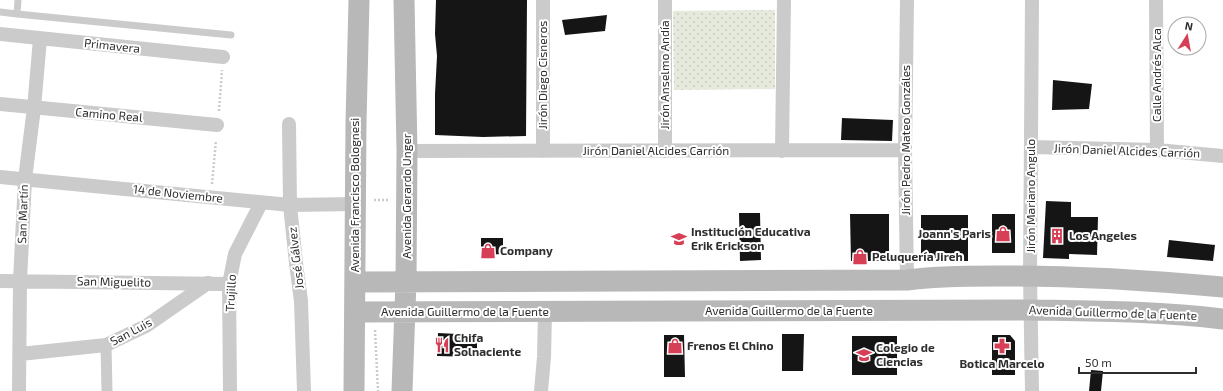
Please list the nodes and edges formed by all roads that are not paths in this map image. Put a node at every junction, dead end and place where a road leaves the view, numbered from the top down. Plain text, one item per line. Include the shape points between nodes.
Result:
1 (18, 0) edge
2 (359, 0) edge
3 (404, 0) edge
4 (543, 0) edge
5 (665, 0) edge
6 (784, 0) edge
7 (907, 0) edge
8 (1032, 0) edge
9 (1156, 0) edge
10 (0, 12) edge
11 (17, 14) junction
12 (0, 34) edge
13 (231, 35) dead end
14 (40, 38) junction
15 (224, 58) dead end
16 (0, 104) edge
17 (34, 108) junction
18 (289, 124) dead end
19 (217, 125) dead end
20 (1031, 147) junction
21 (905, 150) junction
22 (1157, 150) junction
23 (407, 151) junction
24 (543, 151) junction
25 (665, 151) junction
26 (782, 151) junction
27 (1223, 156) edge
28 (0, 177) edge
29 (25, 179) junction
30 (355, 202) junction
31 (261, 203) junction
32 (290, 205) junction
33 (1030, 276) junction
34 (0, 280) edge
35 (907, 280) junction
36 (20, 281) junction
37 (355, 282) junction
38 (406, 282) junction
39 (208, 283) junction
40 (229, 284) junction
41 (1223, 287) edge
42 (1030, 310) junction
43 (355, 312) junction
44 (405, 312) junction
45 (545, 312) junction
46 (1223, 320) edge
47 (106, 345) junction
48 (20, 354) junction
49 (19, 391) edge
50 (108, 391) edge
51 (230, 391) edge
52 (304, 391) edge
53 (354, 391) edge
54 (402, 391) edge
55 (541, 391) edge
56 (1032, 391) edge

1 - 11 lane
2 - 30 main road, Avenida Francisco Bolognesi
3 - 23 main road, Avenida Gerardo Unger
4 - 24 street, Jirón Diego Cisneros
5 - 25 street, Jirón Anselmo Andía
6 - 26 street
7 - 21 street, Jirón Pedro Mateo Gonzáles
8 - 20 street, Jirón Mariano Angulo
9 - 22 street, Calle Andrés Alca
10 - 11 lane
11 - 13 lane
12 - 14 street, Primavera
14 - 15 street, Primavera
14 - 17 street, San Martín
16 - 17 street, Camino Real
17 - 19 street, Camino Real
17 - 29 street, San Martín
18 - 32 street, José Gálvez
20 - 22 street, Jirón Daniel Alcides Carrión
20 - 33 street, Jirón Mariano Angulo
21 - 26 street, Jirón Daniel Alcides Carrión
21 - 35 street, Jirón Pedro Mateo Gonzáles
22 - 27 street, Jirón Daniel Alcides Carrión
23 - 24 street, Jirón Daniel Alcides Carrión
23 - 38 main road, Avenida Gerardo Unger
24 - 25 street, Jirón Daniel Alcides Carrión
25 - 26 street, Jirón Daniel Alcides Carrión
28 - 29 street, 14 de Noviembre
29 - 31 street, 14 de Noviembre
29 - 36 street, San Martín
30 - 32 street, 14 de Noviembre
30 - 37 main road, Avenida Francisco Bolognesi
31 - 32 street, 14 de Noviembre
31 - 40 street, Trujillo via 235,254
32 - 52 street, José Gálvez via 301,301
33 - 35 main road via 928,277
33 - 41 main road via 1158,281
33 - 42 street, Jirón Mariano Angulo
34 - 36 street, San Miguelito
35 - 38 main road
36 - 39 street, San Miguelito
36 - 48 street, San Martín
37 - 38 main road
37 - 43 main road, Avenida Francisco Bolognesi
38 - 44 main road, Avenida Gerardo Unger
39 - 40 street, San Miguelito
39 - 47 street, San Luis via 146,326
40 - 51 street, Trujillo
42 - 45 main road, Avenida Guillermo de la Fuente
42 - 46 main road, Avenida Guillermo de la Fuente via 1121,311
42 - 56 street, Jirón Mariano Angulo
43 - 44 main road, Avenida Guillermo de la Fuente
43 - 53 main road, Avenida Francisco Bolognesi
44 - 45 main road, Avenida Guillermo de la Fuente
44 - 54 main road, Avenida Gerardo Unger
45 - 55 street
47 - 48 street, San Luis
47 - 50 street
48 - 49 street, San Martín

